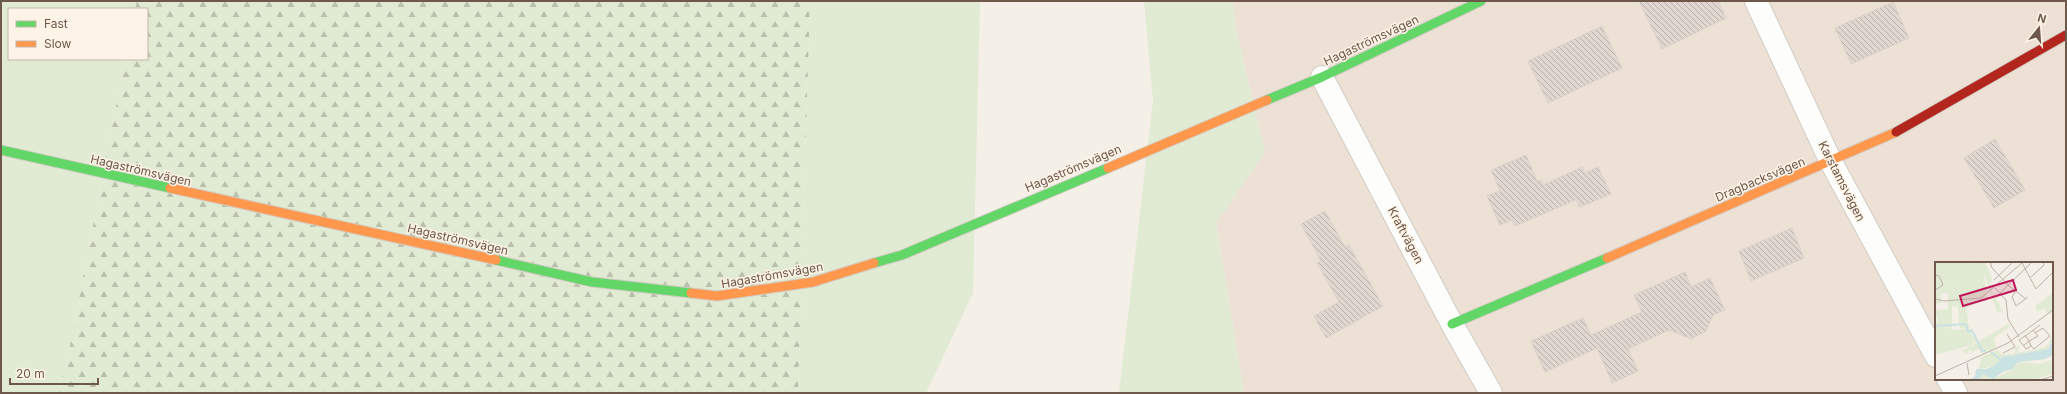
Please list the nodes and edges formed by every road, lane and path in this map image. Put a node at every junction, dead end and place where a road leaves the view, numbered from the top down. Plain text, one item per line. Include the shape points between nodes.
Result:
1 (1482, 1) edge
2 (1756, 1) edge
3 (2066, 35) edge
4 (1322, 77) junction
5 (1, 150) edge
6 (1831, 162) junction
7 (1452, 324) junction
8 (1935, 354) edge
9 (1949, 380) edge
10 (1491, 393) edge
11 (1956, 393) edge

1 - 4 street, Hagaströmsvägen
2 - 6 street, Karstamsvägen
3 - 6 street, Dragbacksvägen via 1886,138
4 - 5 street, Hagaströmsvägen via 902,255 813,282 717,296 592,282
4 - 7 street, Kraftvägen
6 - 7 street, Dragbacksvägen
6 - 8 street, Karstamsvägen
7 - 10 street, Kraftvägen
9 - 11 street

